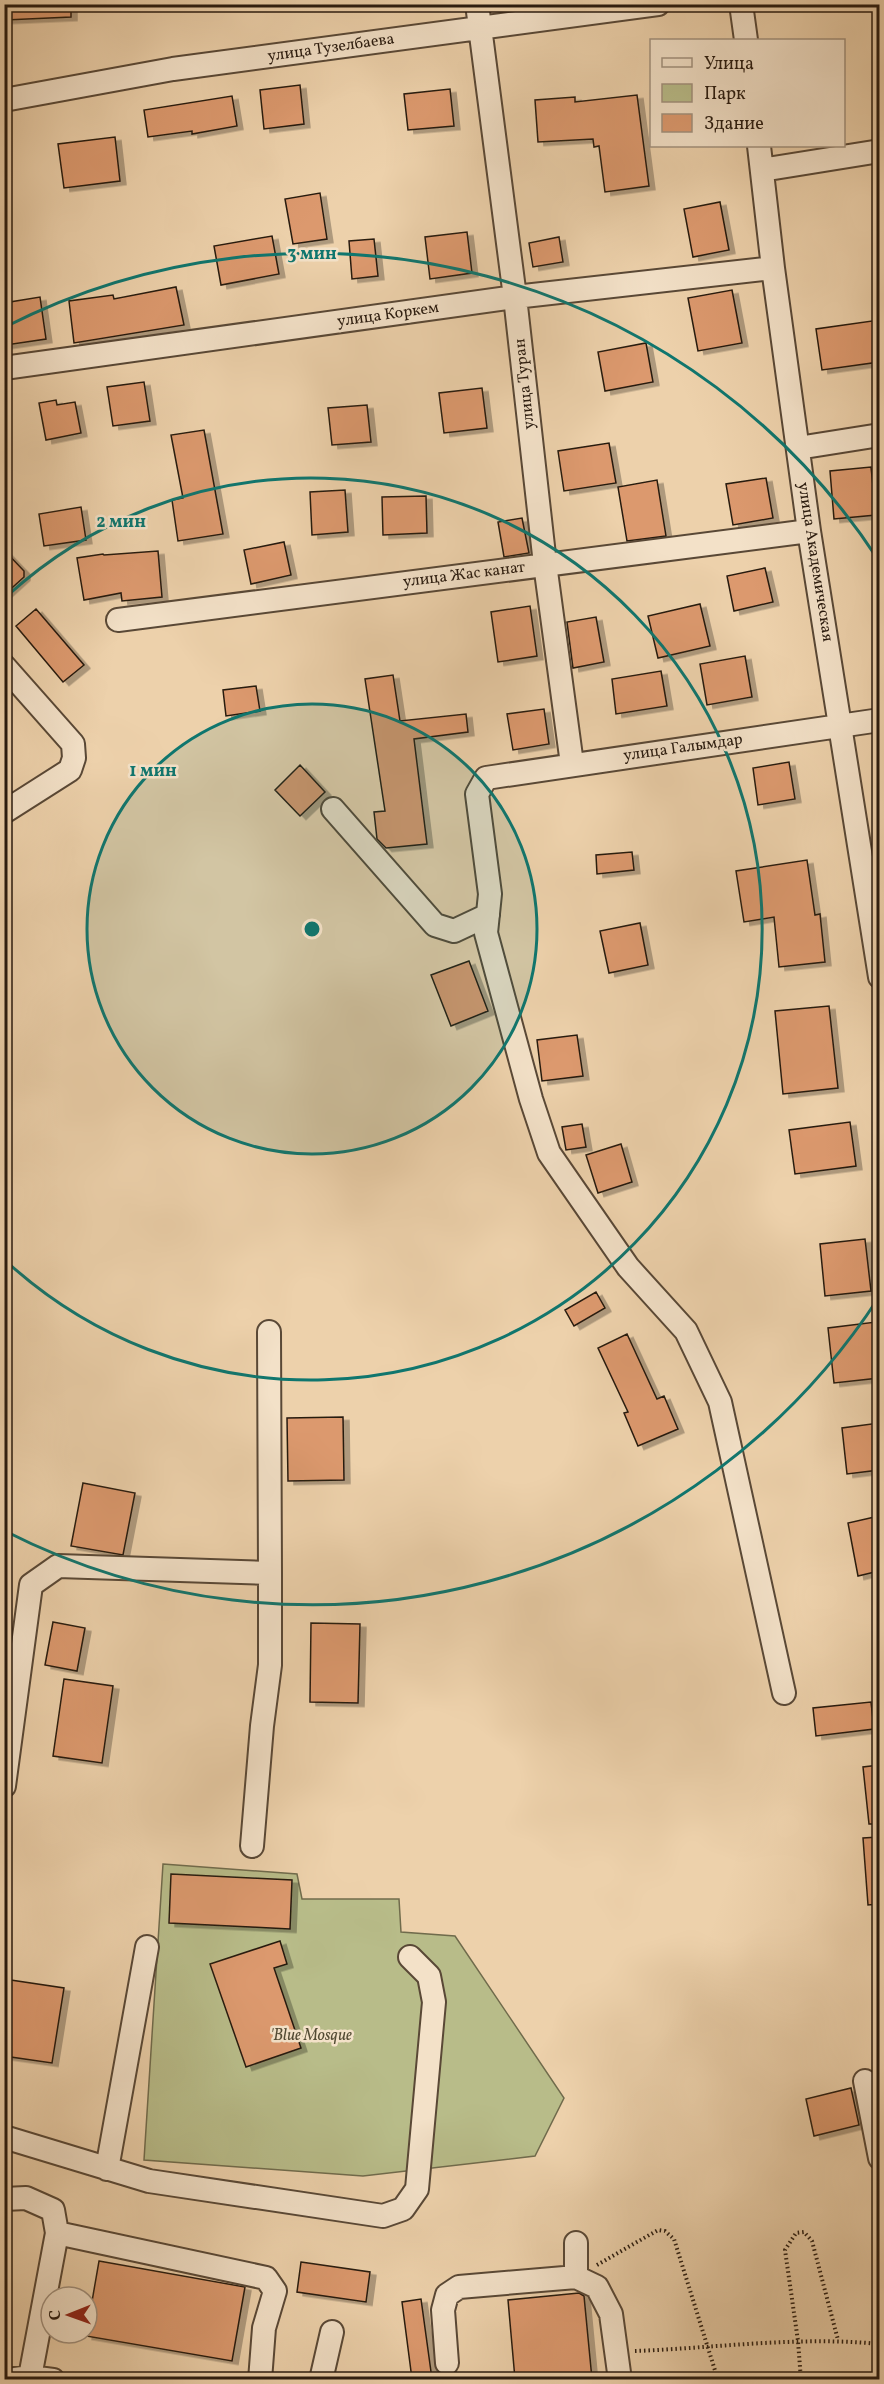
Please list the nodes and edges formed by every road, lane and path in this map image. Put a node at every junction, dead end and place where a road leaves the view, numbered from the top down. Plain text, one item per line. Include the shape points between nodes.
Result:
1 (477, 4) edge
2 (658, 4) edge
3 (741, 4) edge
4 (478, 28) junction
5 (746, 39) edge
6 (4, 100) edge
7 (759, 147) edge
8 (879, 151) edge
9 (762, 170) junction
10 (773, 268) junction
11 (515, 297) junction
12 (4, 368) edge
13 (879, 435) edge
14 (798, 448) junction
15 (809, 531) junction
16 (545, 564) junction
17 (118, 620) dead end
18 (7, 674) edge
19 (879, 720) edge
20 (840, 726) junction
21 (572, 764) junction
22 (333, 809) dead end
23 (4, 812) edge
24 (488, 915) junction
25 (879, 977) edge
26 (269, 1332) dead end
27 (270, 1574) junction
28 (784, 1693) dead end
29 (4, 1786) edge
30 (252, 1846) dead end
31 (147, 1947) dead end
32 (410, 1957) dead end
33 (865, 2081) dead end
34 (4, 2137) edge
35 (879, 2158) edge
36 (107, 2169) junction
37 (4, 2199) edge
38 (57, 2233) junction
39 (576, 2243) dead end
40 (576, 2277) junction
41 (332, 2332) dead end
42 (838, 2340) junction
43 (798, 2341) junction
44 (879, 2343) edge
45 (706, 2348) junction
46 (616, 2352) junction
47 (447, 2363) dead end
48 (23, 2378) edge
49 (53, 2379) edge
50 (260, 2379) edge
51 (321, 2379) edge
52 (620, 2379) edge
53 (718, 2379) edge
54 (801, 2379) edge

1 - 4 street, улица Туран
2 - 4 street, улица Тузелбаева
3 - 5 street
4 - 6 street, улица Тузелбаева via 173,69
4 - 11 street, улица Туран
7 - 9 street, улица Академическая
8 - 9 street
9 - 10 street, улица Академическая
10 - 11 street, улица Коркем
10 - 14 street, улица Академическая
11 - 12 street, улица Коркем
11 - 16 street, улица Туран
13 - 14 street
14 - 15 street, улица Академическая
15 - 16 street, улица Жас канат
15 - 20 street, улица Академическая
16 - 17 street, улица Жас канат
16 - 21 street, улица Туран
18 - 23 street via 73,744 74,759 70,770
19 - 20 street, улица Галымдар
20 - 21 street, улица Галымдар
20 - 25 street, улица Академическая
21 - 24 street, улица Галымдар via 486,778 477,794 490,894
22 - 24 street via 435,925 454,931
24 - 28 street via 486,933 549,1153 628,1267 686,1331 720,1402
26 - 27 street
27 - 29 street via 58,1566 31,1585
27 - 30 street via 270,1665
31 - 36 street
32 - 36 street via 429,1976 434,2002 417,2189 403,2209 383,2216 149,2181
33 - 35 street
34 - 36 street
37 - 38 street via 26,2198 54,2210
38 - 48 street
38 - 50 street via 266,2278 275,2291 264,2328
39 - 40 street
40 - 45 path via 658,2230 665,2231 674,2239
40 - 46 street via 597,2287 611,2314
40 - 47 street via 459,2287 447,2295 443,2310
41 - 51 street
42 - 43 path
42 - 43 path via 812,2241 804,2232 796,2233 786,2250
42 - 44 path
43 - 45 path
43 - 54 path
45 - 46 path
45 - 53 path
46 - 52 street
48 - 49 street

